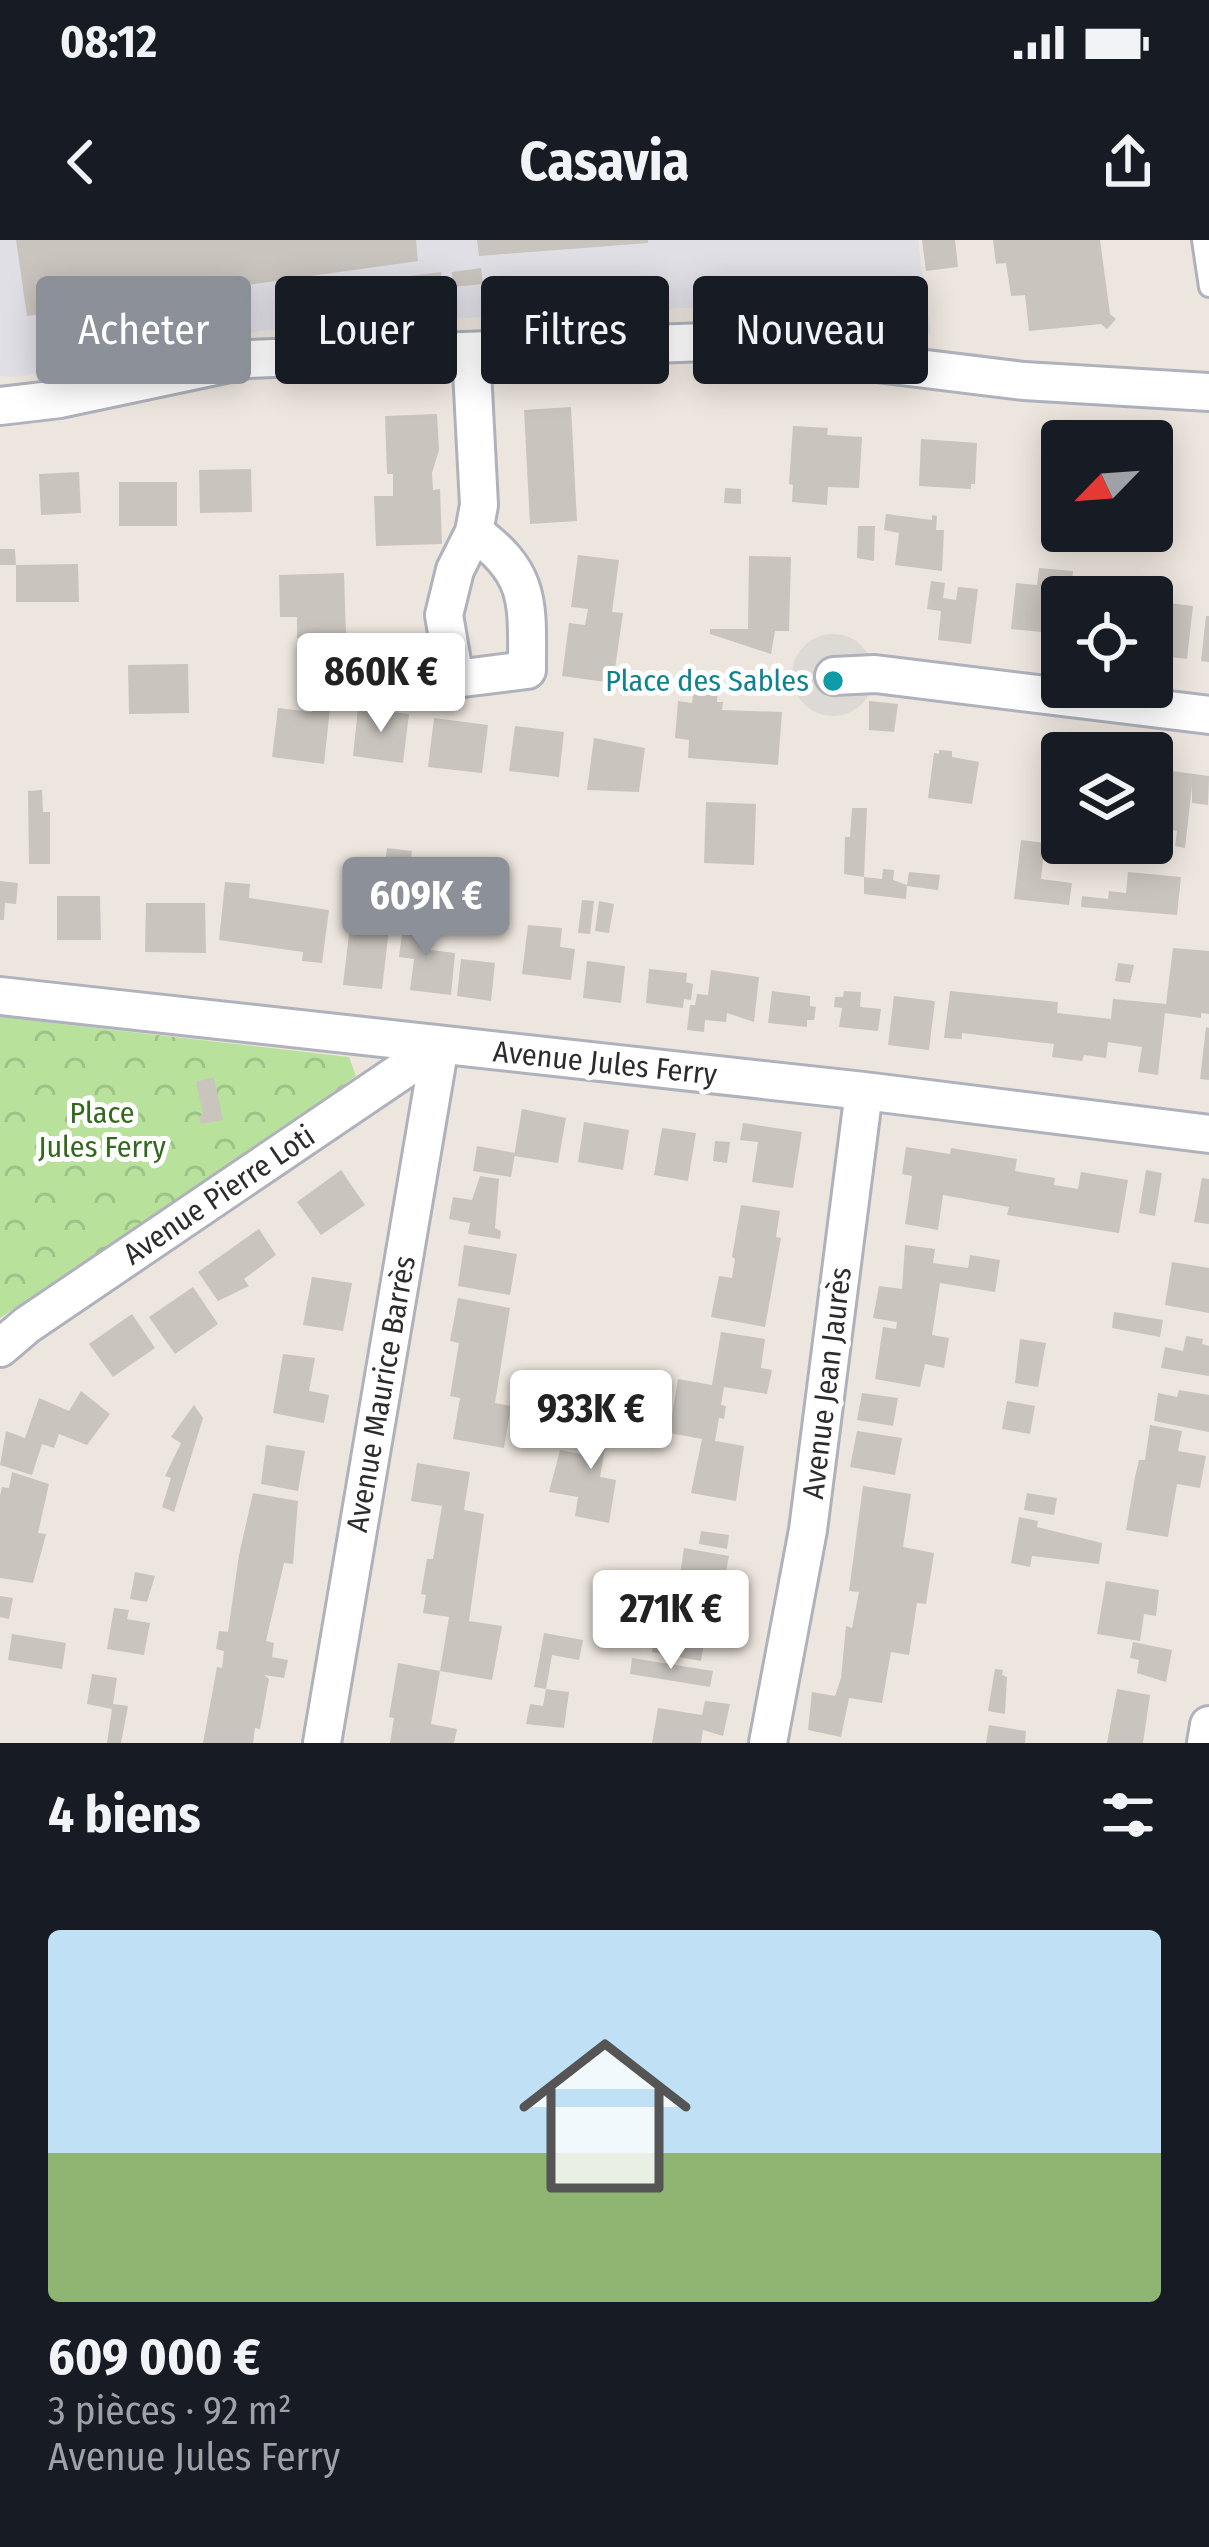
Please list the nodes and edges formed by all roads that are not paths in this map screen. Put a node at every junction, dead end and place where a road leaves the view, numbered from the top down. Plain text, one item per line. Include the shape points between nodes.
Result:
1 (1202, 240) edge
2 (1209, 287) edge
3 (470, 351) junction
4 (1209, 392) edge
5 (0, 406) edge
6 (474, 532) dead end
7 (834, 676) dead end
8 (1209, 715) edge
9 (0, 996) edge
10 (440, 1045) junction
11 (864, 1091) junction
12 (1209, 1134) edge
13 (0, 1348) edge
14 (1209, 1725) edge
15 (322, 1743) edge
16 (768, 1743) edge
17 (1206, 1743) edge

1 - 2 lane
3 - 4 street via 706,342 1024,381
3 - 5 street via 249,359
3 - 6 street
7 - 8 street via 875,674
9 - 10 street, Avenue Jules Ferry
10 - 11 street, Avenue Jules Ferry
10 - 13 street, Avenue Pierre Loti
10 - 15 street, Avenue Maurice Barrès
11 - 12 street, Avenue Jules Ferry
11 - 16 street, Avenue Jean Jaurès via 808,1530
14 - 17 street

